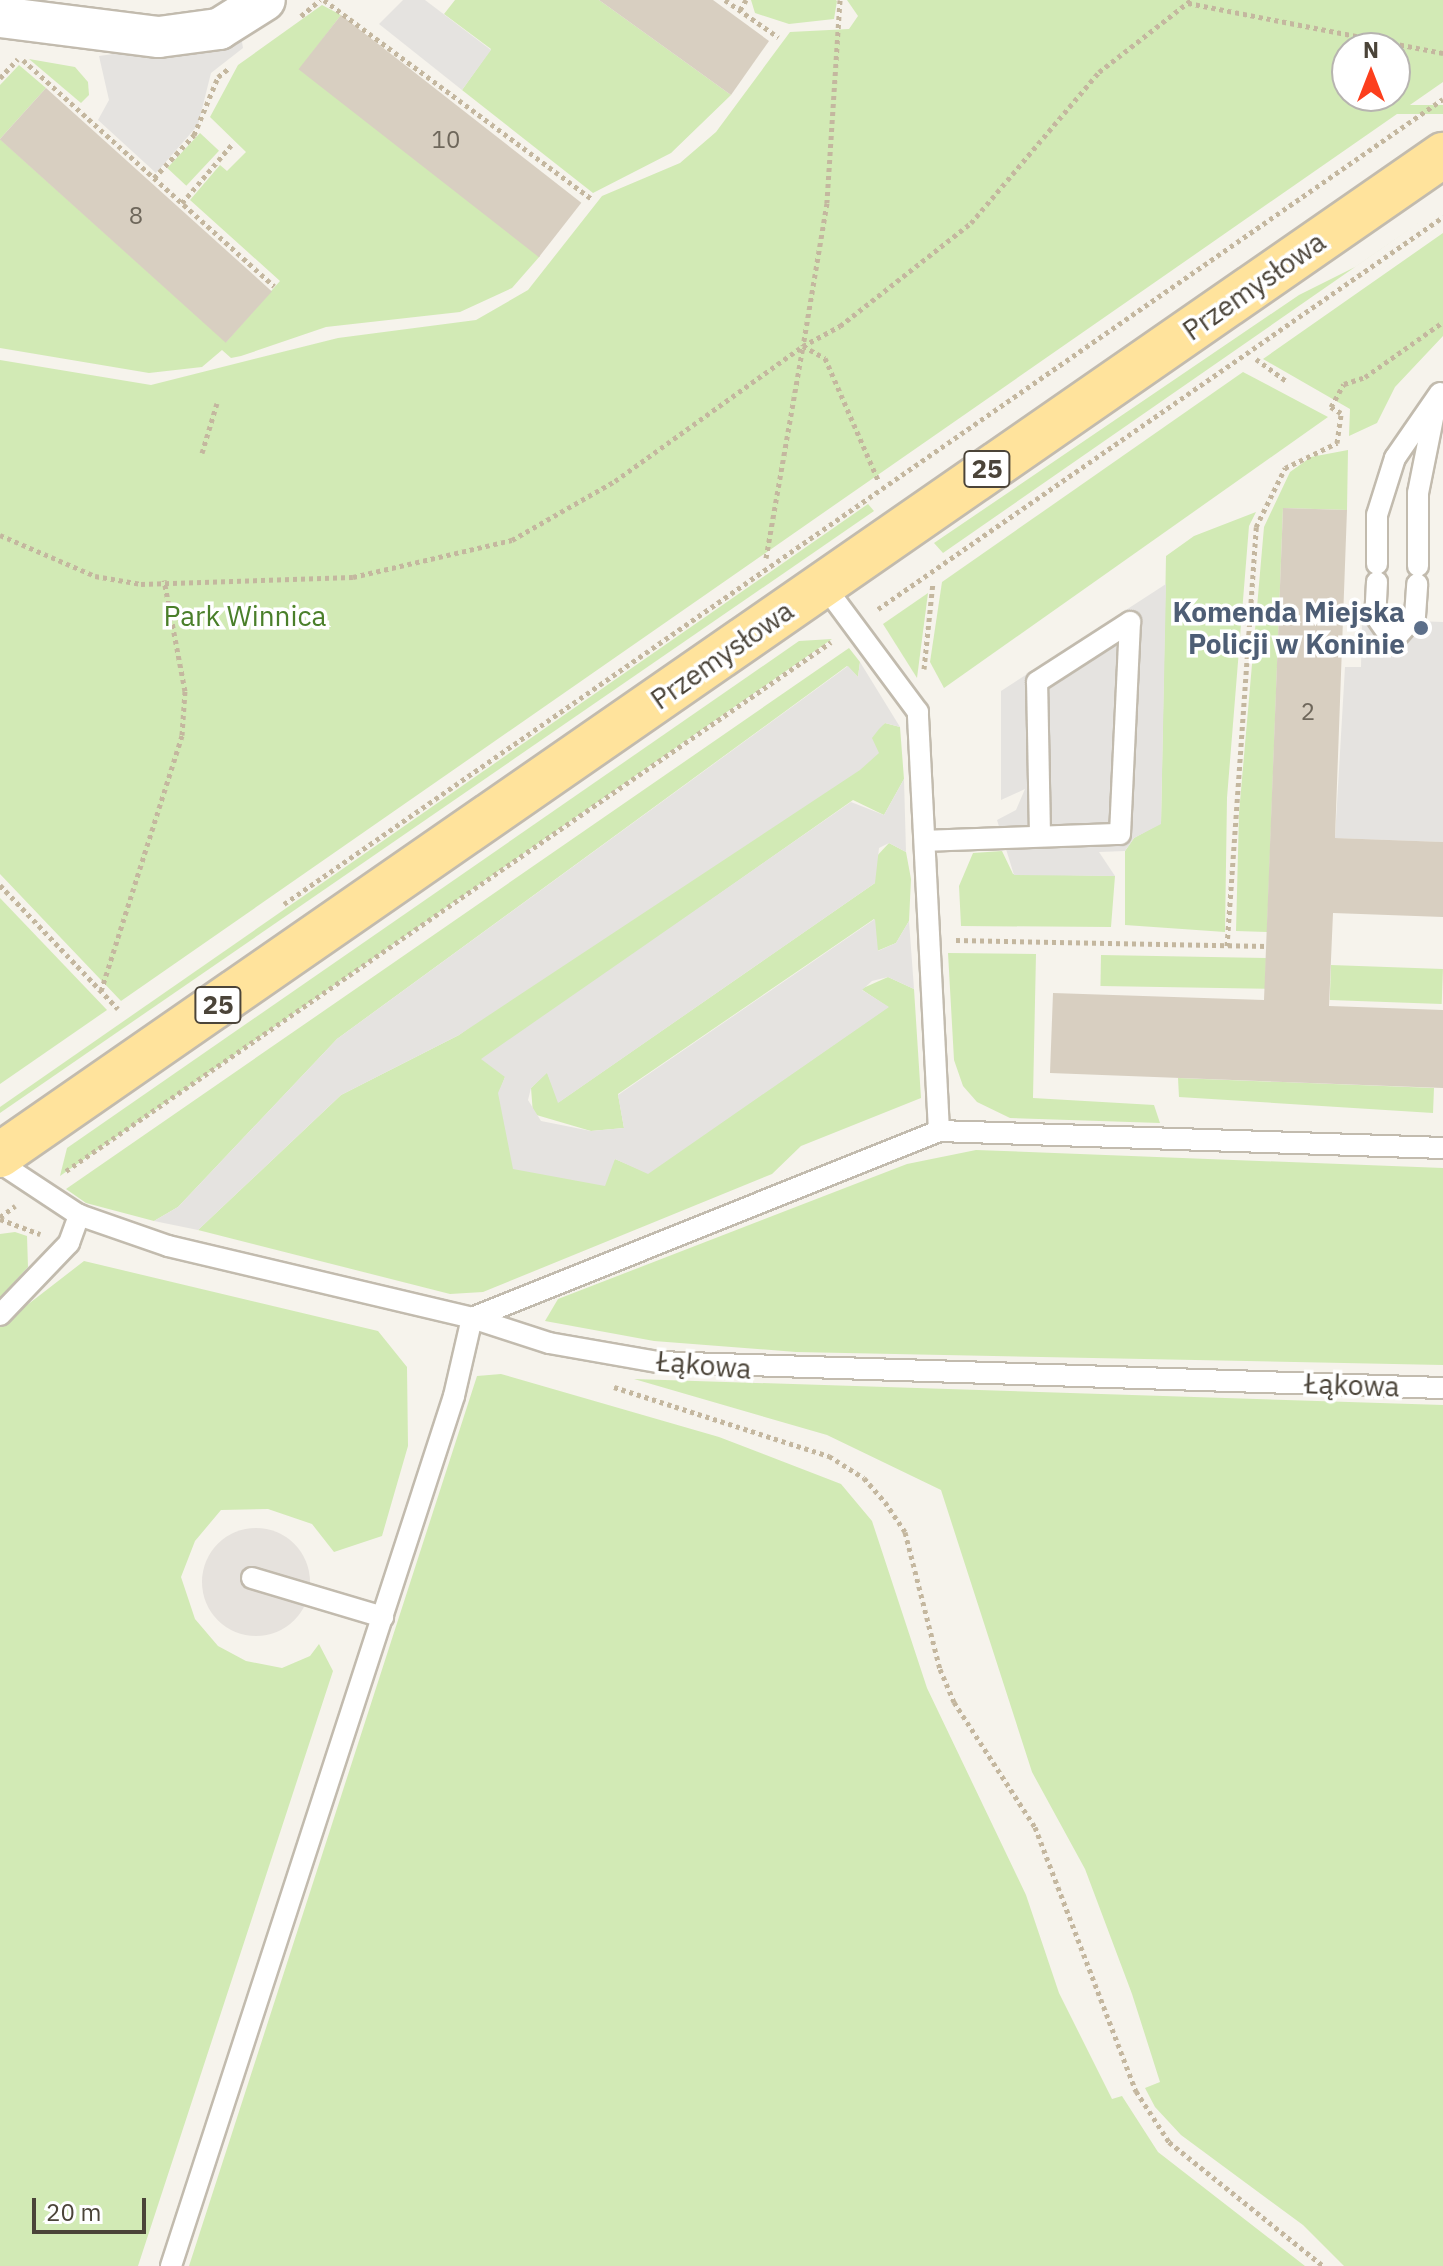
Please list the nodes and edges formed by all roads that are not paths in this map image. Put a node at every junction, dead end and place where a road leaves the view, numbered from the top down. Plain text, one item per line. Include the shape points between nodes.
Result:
1 (281, 10) edge
2 (0, 17) edge
3 (1443, 155) edge
4 (1442, 392) edge
5 (823, 584) junction
6 (1040, 835) junction
7 (925, 841) junction
8 (939, 1131) junction
9 (1443, 1148) edge
10 (0, 1155) edge
11 (0, 1163) edge
12 (79, 1215) junction
13 (0, 1315) edge
14 (472, 1318) junction
15 (1443, 1388) edge
16 (252, 1578) dead end
17 (383, 1617) junction
18 (171, 2266) edge

1 - 2 street via 219,29 159,37
3 - 5 main road, Przemysłowa / 25
4 - 4 lane via 1418,493 1415,616 1393,641 1375,615 1377,515 1395,458
5 - 7 lane via 918,712
5 - 10 main road, Przemysłowa / 25
6 - 6 lane via 1037,682 1130,622 1120,834
6 - 7 lane
7 - 8 lane
8 - 9 lane
8 - 14 lane
11 - 12 lane, Łąkowa
12 - 13 lane via 69,1243
12 - 14 lane, Łąkowa via 168,1246
14 - 15 lane, Łąkowa via 549,1343 672,1363
14 - 17 lane via 454,1396
16 - 17 lane
17 - 18 lane

